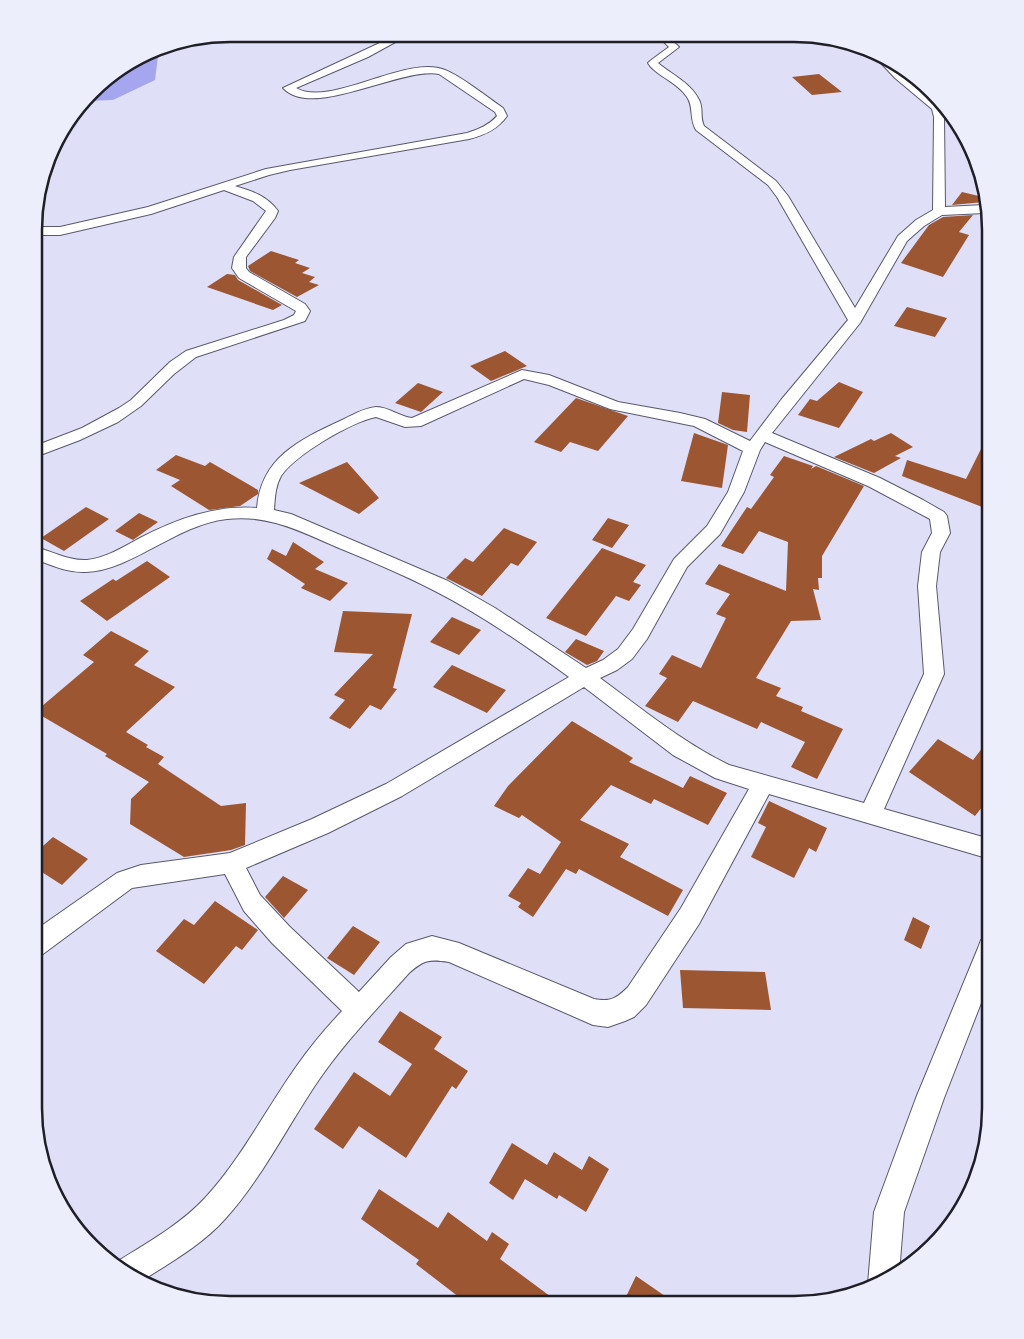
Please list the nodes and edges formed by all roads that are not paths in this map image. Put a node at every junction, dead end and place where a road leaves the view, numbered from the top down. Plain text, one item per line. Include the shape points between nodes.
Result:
1 (390, 42) edge
2 (669, 42) edge
3 (894, 71) edge
4 (936, 107) edge
5 (937, 109) edge
6 (224, 186) junction
7 (980, 209) edge
8 (939, 211) junction
9 (42, 232) edge
10 (854, 320) junction
11 (757, 442) junction
12 (42, 449) edge
13 (265, 514) junction
14 (42, 555) edge
15 (585, 677) junction
16 (764, 783) junction
17 (870, 814) junction
18 (982, 847) edge
19 (231, 863) junction
20 (42, 940) edge
21 (982, 968) edge
22 (359, 1010) junction
23 (133, 1269) edge
24 (883, 1274) edge

1 - 6 street via 288,88 302,96 320,96 417,71 434,70 499,110 502,116 498,123 468,136 290,167
2 - 10 street via 674,46 672,50 653,63 689,92 696,106 696,121 700,128 772,183
3 - 4 street
5 - 8 street
6 - 9 street via 151,210 60,231
6 - 12 street via 262,200 272,211 237,262 238,268 244,275 300,307 303,311 300,318 191,354 176,362 115,418
7 - 8 street
8 - 10 street via 902,239
10 - 11 street
11 - 13 street via 690,419 616,406 547,379 522,374 415,423 403,423 377,412 326,433 299,449 279,469 268,486
11 - 15 street via 736,492 714,530 680,563 626,654
11 - 17 street via 832,462 892,489 938,516 942,534 931,552 927,586 934,674
13 - 14 street via 222,514 199,518 101,564 71,564
13 - 15 street via 285,518 441,586
15 - 16 street via 699,761 723,772
15 - 19 street via 394,790 320,826
16 - 17 street
16 - 22 street via 690,916 638,996 624,1008 608,1014 593,1012 450,951 432,948 410,956
17 - 18 street
19 - 20 street via 141,875 126,880
19 - 22 street via 252,904
21 - 24 street via 889,1212
22 - 23 street via 305,1077 246,1170 214,1210 179,1239

